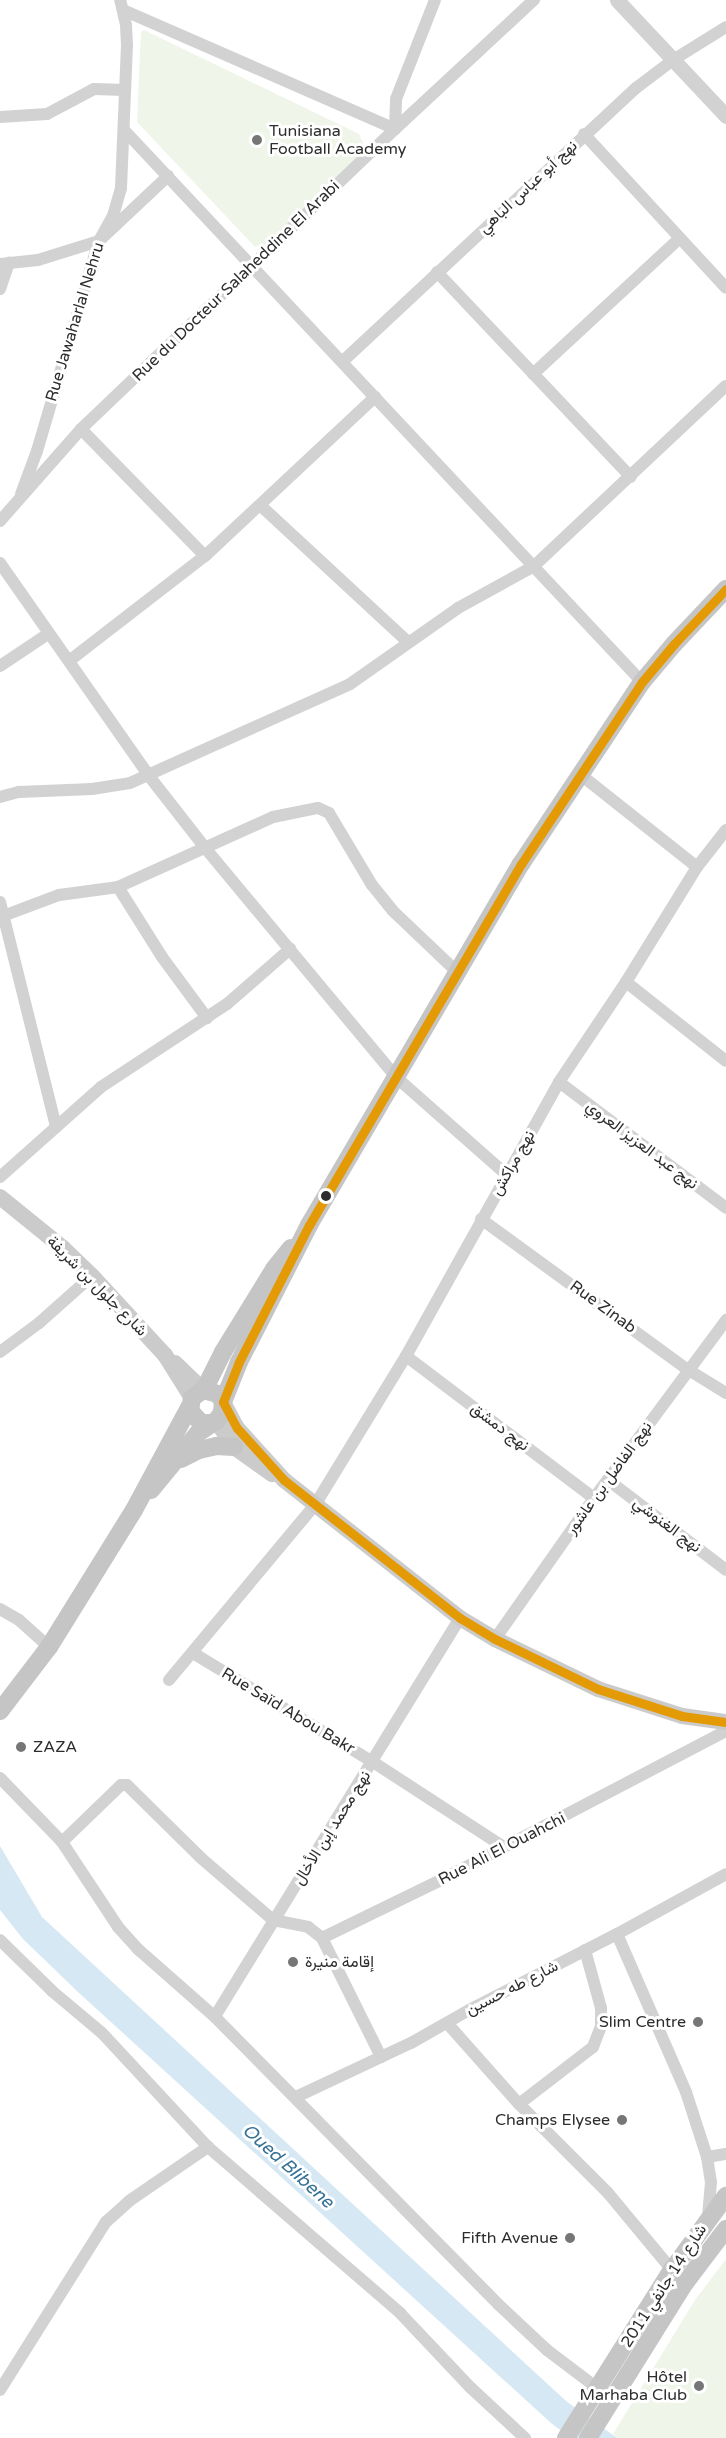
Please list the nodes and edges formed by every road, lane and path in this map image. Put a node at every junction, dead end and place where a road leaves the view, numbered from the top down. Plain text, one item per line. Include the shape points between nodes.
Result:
1 (435, 0) edge
2 (534, 0) edge
3 (617, 0) edge
4 (121, 5) edge
5 (726, 27) edge
6 (673, 60) junction
7 (125, 90) junction
8 (726, 116) edge
9 (0, 117) edge
10 (395, 129) junction
11 (124, 130) junction
12 (584, 135) junction
13 (168, 176) junction
14 (680, 238) junction
15 (99, 241) junction
16 (4, 263) edge
17 (253, 267) junction
18 (437, 272) junction
19 (726, 288) edge
20 (0, 289) edge
21 (342, 362) junction
22 (533, 374) junction
23 (726, 386) edge
24 (375, 397) junction
25 (81, 429) junction
26 (631, 477) junction
27 (18, 501) junction
28 (260, 505) junction
29 (0, 521) edge
30 (205, 556) junction
31 (0, 563) edge
32 (534, 566) junction
33 (726, 589) edge
34 (48, 634) junction
35 (408, 642) junction
36 (69, 661) junction
37 (0, 666) edge
38 (642, 682) junction
39 (581, 775) junction
40 (149, 776) junction
41 (0, 797) edge
42 (726, 830) edge
43 (206, 849) junction
44 (697, 867) junction
45 (118, 887) junction
46 (0, 902) edge
47 (3, 916) junction
48 (290, 949) junction
49 (457, 972) junction
50 (626, 982) junction
51 (207, 1018) junction
52 (726, 1061) edge
53 (397, 1078) junction
54 (559, 1082) junction
55 (56, 1127) junction
56 (506, 1174) junction
57 (0, 1177) edge
58 (0, 1197) edge
59 (726, 1208) edge
60 (481, 1219) junction
61 (309, 1226) junction
62 (92, 1276) junction
63 (726, 1320) edge
64 (0, 1352) edge
65 (406, 1356) junction
66 (687, 1369) junction
67 (726, 1393) edge
68 (197, 1396) junction
69 (223, 1402) junction
70 (214, 1422) junction
71 (234, 1447) junction
72 (168, 1471) junction
73 (284, 1480) junction
74 (608, 1480) junction
75 (594, 1498) junction
76 (315, 1505) junction
77 (134, 1510) junction
78 (726, 1570) edge
79 (0, 1609) edge
80 (460, 1618) junction
81 (495, 1639) junction
82 (49, 1647) junction
83 (193, 1653) junction
84 (169, 1680) dead end
85 (0, 1711) edge
86 (726, 1722) edge
87 (726, 1731) edge
88 (373, 1762) junction
89 (0, 1778) edge
90 (62, 1842) junction
91 (504, 1847) junction
92 (726, 1874) edge
93 (273, 1920) junction
94 (617, 1934) junction
95 (322, 1938) junction
96 (0, 1940) edge
97 (585, 1950) junction
98 (215, 2017) junction
99 (447, 2022) junction
100 (381, 2057) junction
101 (296, 2097) junction
102 (519, 2104) junction
103 (208, 2147) junction
104 (726, 2154) edge
105 (707, 2157) junction
106 (726, 2196) edge
107 (708, 2218) junction
108 (726, 2229) edge
109 (672, 2270) junction
110 (597, 2388) junction
111 (0, 2390) edge
112 (593, 2414) junction
113 (525, 2438) edge
114 (566, 2438) edge
115 (588, 2438) edge

1 - 10 street via 396,99
2 - 10 street, Rue du Docteur Salaheddine El Arabi
3 - 6 street
4 - 7 street, Rue Jawaharlal Nehru via 127,45
4 - 10 street
5 - 6 street, نهج أبو عباس الباهي
6 - 8 street
6 - 12 street, نهج أبو عباس الباهي
7 - 9 street via 94,89 47,114
7 - 11 street, Rue Jawaharlal Nehru
10 - 17 street, Rue du Docteur Salaheddine El Arabi
11 - 13 street
11 - 15 street, Rue Jawaharlal Nehru via 122,188
12 - 14 street
12 - 18 street, نهج أبو عباس الباهي
13 - 15 street
13 - 17 street
14 - 19 street
14 - 22 street
15 - 16 street via 54,256
15 - 27 street, Rue Jawaharlal Nehru via 37,451
16 - 20 street
17 - 21 street
17 - 25 street, Rue du Docteur Salaheddine El Arabi
18 - 21 street, نهج أبو عباس الباهي
18 - 22 street
21 - 24 street
22 - 26 street
23 - 26 street
24 - 28 street
24 - 32 street
25 - 27 street, Rue du Docteur Salaheddine El Arabi
25 - 30 street
26 - 32 street
27 - 29 street, Rue du Docteur Salaheddine El Arabi
28 - 30 street
28 - 35 street
30 - 36 street
31 - 34 street
32 - 35 street via 458,608
32 - 38 street
33 - 38 main road
34 - 36 street
34 - 37 street
35 - 40 street via 350,684
36 - 40 street
38 - 39 main road
39 - 44 street
39 - 49 main road via 521,864
40 - 41 street via 114,786 19,792
40 - 43 street
42 - 44 street, نهج مراكش
43 - 45 street
43 - 48 street
43 - 49 street via 273,817 324,809 372,885
44 - 50 street, نهج مراكش
45 - 47 street via 59,895
45 - 51 street
46 - 47 street
47 - 55 street
48 - 51 street
48 - 53 street
49 - 53 main road
50 - 52 street
50 - 54 street, نهج مراكش
51 - 55 street via 102,1087
53 - 56 street
53 - 61 main road
54 - 56 street, نهج مراكش
54 - 59 street, نهج عبد العزيز العروي
55 - 57 street
56 - 60 street, نهج مراكش
58 - 62 main road, شارع جلول بن شريفة
60 - 65 street, نهج مراكش
60 - 66 street, Rue Zinab
61 - 68 main road via 274,1269
61 - 69 main road via 239,1362
62 - 64 street
62 - 68 main road, شارع جلول بن شريفة via 183,1370
63 - 66 street, نهج الفاضل بن عاشور
65 - 75 street, نهج دمشق
65 - 76 street, نهج مراكش
66 - 67 street, Rue Zinab
66 - 74 street, نهج الفاضل بن عاشور
68 - 69 main road via 214,1391
68 - 70 main road via 196,1420
68 - 77 main road
69 - 70 main road via 222,1413
69 - 73 main road via 237,1428
70 - 71 main road
70 - 72 main road via 198,1433
71 - 72 main road via 199,1450
71 - 73 main road via 260,1468
72 - 77 main road
73 - 76 main road
74 - 75 street, نهج الفاضل بن عاشور
74 - 78 street, نهج الغنوشي
75 - 81 street, نهج الفاضل بن عاشور
76 - 80 main road
76 - 83 street, نهج مراكش
77 - 82 main road
79 - 82 street
80 - 81 main road
80 - 88 street, نهج محمد إبن الأخال
81 - 86 main road via 598,1689 682,1716
82 - 85 main road
83 - 84 street, نهج مراكش
83 - 88 street, Rue Saïd Abou Bakr
87 - 91 street, Rue Ali El Ouahchi
88 - 91 street, Rue Saïd Abou Bakr
88 - 93 street, نهج محمد إبن الأخال
89 - 90 street
90 - 93 street via 122,1785 127,1785 201,1858
90 - 98 street via 118,1927
91 - 95 street, Rue Ali El Ouahchi
92 - 94 street, شارع طه حسين
93 - 95 street via 308,1927
93 - 98 street, نهج محمد إبن الأخال
94 - 97 street, شارع طه حسين
94 - 105 street via 687,2092
95 - 100 street
96 - 103 street via 102,2033
97 - 99 street, شارع طه حسين
97 - 102 street via 601,2007 601,2026 593,2047
98 - 101 street
99 - 100 street, شارع طه حسين
99 - 102 street
100 - 101 street, شارع طه حسين
101 - 110 street via 499,2305
102 - 109 street via 608,2193
103 - 111 street via 129,2201 106,2222
103 - 113 street via 400,2313
104 - 105 street
105 - 107 street via 711,2182
106 - 107 main road, شارع 14 جانفي 2011
107 - 109 main road, شارع 14 جانفي 2011
108 - 112 main road, شارع 14 جانفي 2011
109 - 110 main road, شارع 14 جانفي 2011
110 - 112 main road, شارع 14 جانفي 2011
112 - 114 main road
112 - 115 main road

